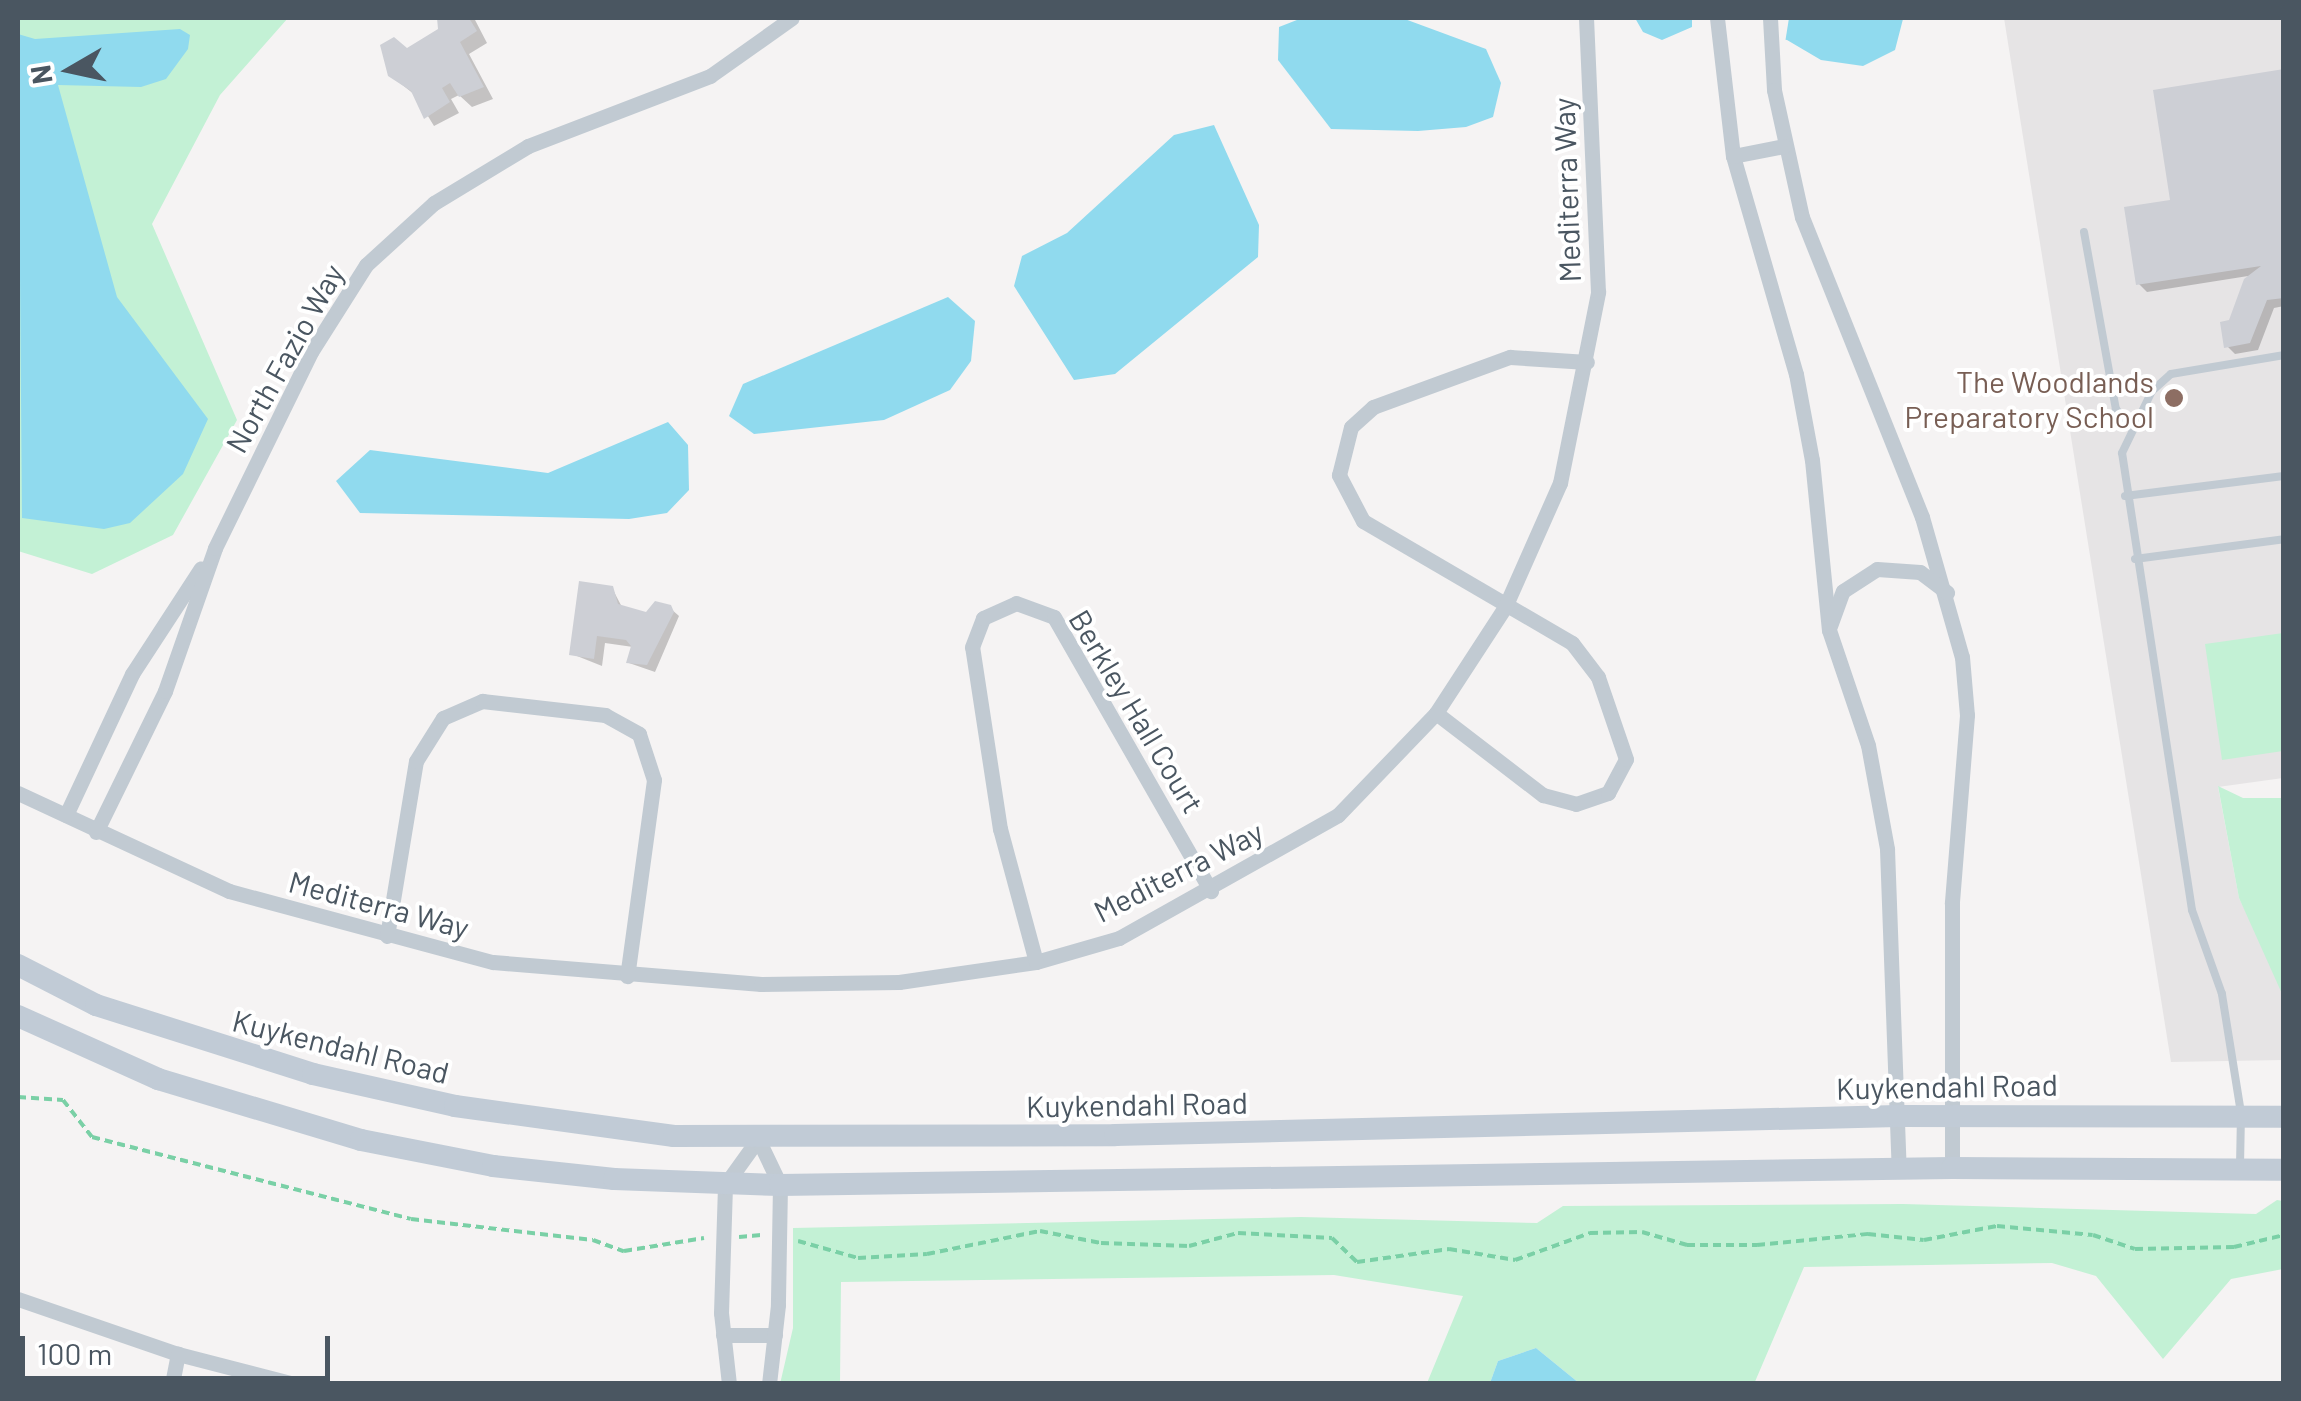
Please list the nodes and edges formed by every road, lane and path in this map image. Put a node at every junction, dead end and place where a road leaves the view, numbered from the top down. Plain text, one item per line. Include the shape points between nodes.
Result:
1 (792, 18) edge
2 (1586, 18) edge
3 (1717, 18) edge
4 (1770, 18) edge
5 (1784, 146) junction
6 (1733, 156) junction
7 (2084, 232) dead end
8 (2284, 355) edge
9 (1587, 362) junction
10 (2131, 428) junction
11 (2284, 476) edge
12 (2125, 496) junction
13 (2284, 539) edge
14 (214, 548) junction
15 (2135, 559) junction
16 (1947, 592) junction
17 (1505, 607) junction
18 (1828, 630) junction
19 (1436, 713) junction
20 (18, 793) edge
21 (66, 815) junction
22 (96, 832) junction
23 (1211, 891) junction
24 (387, 936) junction
25 (1036, 962) junction
26 (18, 964) edge
27 (627, 976) junction
28 (18, 1016) edge
29 (18, 1098) edge
30 (2241, 1113) junction
31 (1898, 1116) junction
32 (1951, 1116) junction
33 (2284, 1116) edge
34 (758, 1139) junction
35 (2240, 1166) junction
36 (1952, 1168) junction
37 (1899, 1169) junction
38 (2284, 1170) edge
39 (725, 1185) junction
40 (780, 1185) junction
41 (780, 1234) junction
42 (2284, 1234) edge
43 (724, 1237) junction
44 (18, 1299) edge
45 (723, 1335) junction
46 (776, 1335) junction
47 (178, 1354) junction
48 (172, 1384) edge
49 (294, 1384) edge
50 (728, 1384) edge
51 (769, 1384) edge

1 - 14 street, North Fazio Way via 710,76 528,146 434,202 366,265 311,352
2 - 9 street, Mediterra Way via 1598,292
3 - 6 street
4 - 5 street
5 - 6 street
5 - 16 street via 1802,217
6 - 18 street via 1796,374 1812,460
7 - 10 lane via 2116,410
8 - 10 lane via 2171,374
9 - 17 street, Mediterra Way via 1560,483
9 - 17 street via 1532,354 1478,365 1373,407 1341,450 1338,475 1362,521
10 - 12 lane via 2122,453
11 - 12 lane
12 - 15 lane
13 - 15 lane
14 - 21 street, North Fazio Way via 132,674
14 - 22 street, North Fazio Way via 164,691
15 - 30 lane via 2192,910 2222,994
16 - 18 street via 1920,572 1877,568 1843,590
16 - 32 street via 1967,715 1952,903
17 - 19 street, Mediterra Way
17 - 19 street via 1572,643 1598,677 1626,759 1608,793 1576,804 1543,795
18 - 31 street via 1868,746 1887,849
19 - 23 street, Mediterra Way via 1338,814
20 - 21 street, Mediterra Way
21 - 22 street, Mediterra Way
22 - 24 street, Mediterra Way via 229,892
23 - 25 street, Mediterra Way via 1119,938
23 - 25 street, Berkley Hall Court via 1054,616 1016,603 983,618 972,648 1000,829
24 - 27 street, Mediterra Way via 493,962
24 - 27 street via 416,761 443,718 482,701 605,715 638,734 654,780
25 - 27 street, Mediterra Way via 899,982 760,984
26 - 34 main road, Kuykendahl Road via 96,1004 359,1086 553,1121
28 - 39 main road via 158,1079 361,1140 493,1166
29 - 43 path via 63,1100 92,1137 411,1219 593,1240 624,1250
30 - 32 main road, Kuykendahl Road
30 - 33 main road, Kuykendahl Road
30 - 35 lane
31 - 32 main road, Kuykendahl Road
31 - 34 main road, Kuykendahl Road
31 - 37 street
32 - 36 street
34 - 39 street
34 - 40 street
35 - 36 main road
35 - 38 main road
36 - 37 main road
37 - 40 main road
39 - 40 main road
39 - 43 street
40 - 41 street
41 - 42 path via 858,1258 927,1254 1040,1232 1101,1243 1189,1246 1238,1233 1332,1238 1357,1262 1449,1248 1515,1260 1590,1234 1642,1232 1687,1245 1756,1245 1868,1234 1924,1240 1996,1226 2093,1235 2135,1249 2234,1247
41 - 43 path
41 - 46 street
43 - 45 street
44 - 47 street
45 - 46 street
45 - 50 street
46 - 51 street
47 - 48 street
47 - 49 street

